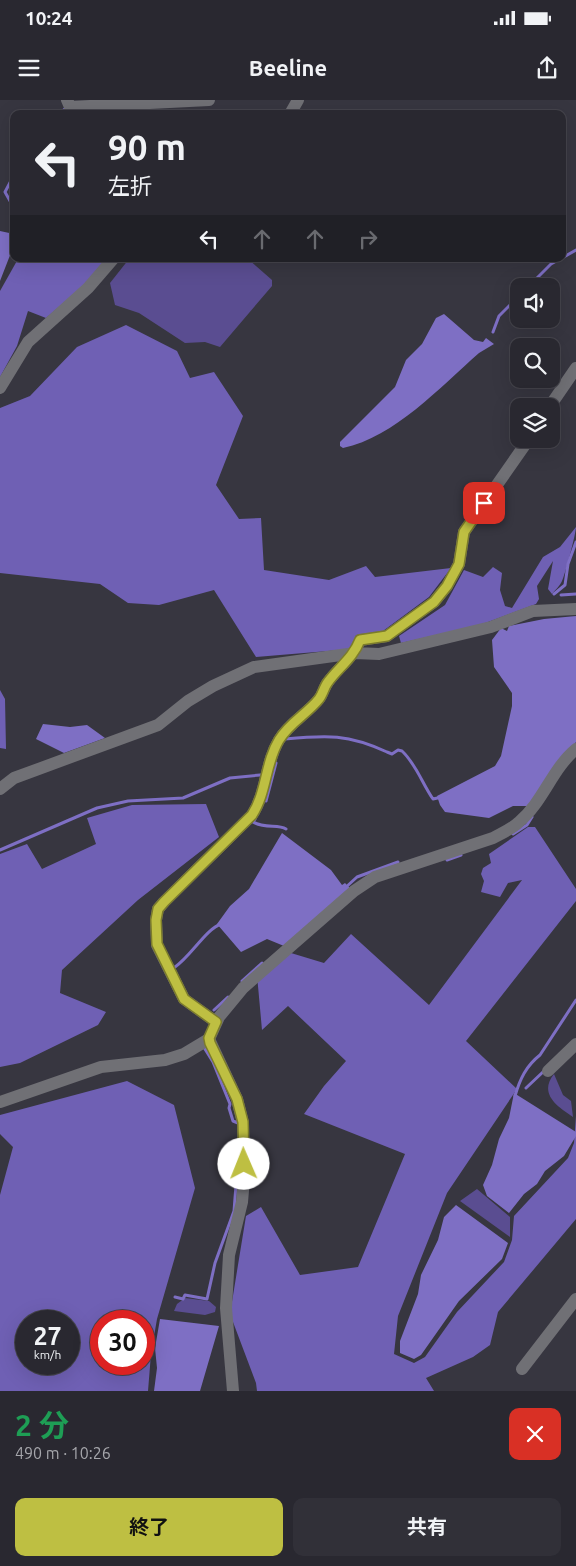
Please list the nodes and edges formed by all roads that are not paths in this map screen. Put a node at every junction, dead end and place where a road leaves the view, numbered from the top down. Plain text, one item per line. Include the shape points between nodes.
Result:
1 (67, 100) edge
2 (210, 100) edge
3 (110, 262) edge
4 (576, 368) edge
5 (0, 388) edge
6 (555, 398) edge
7 (523, 448) edge
8 (576, 609) edge
9 (355, 653) junction
10 (576, 749) edge
11 (0, 789) edge
12 (216, 1022) junction
13 (209, 1038) junction
14 (576, 1044) edge
15 (548, 1071) dead end
16 (0, 1102) edge
17 (576, 1299) edge
18 (522, 1369) dead end
19 (233, 1391) edge

1 - 2 street via 70,107
3 - 5 street via 88,288 28,342
4 - 6 street
7 - 9 street via 464,532 459,564 434,602 387,636 360,640
8 - 9 street via 533,611 490,627 389,652
9 - 11 street via 254,667 213,686 158,725 14,778
9 - 12 street via 328,683 319,699 280,738 261,799 252,815 158,909 157,944 184,999
10 - 12 street via 520,822 493,838 375,877 354,891 243,988
12 - 13 street
13 - 16 street via 184,1054 166,1060 101,1067
13 - 19 street via 237,1099 243,1122 242,1202 229,1254 226,1299
14 - 15 street
17 - 18 street

